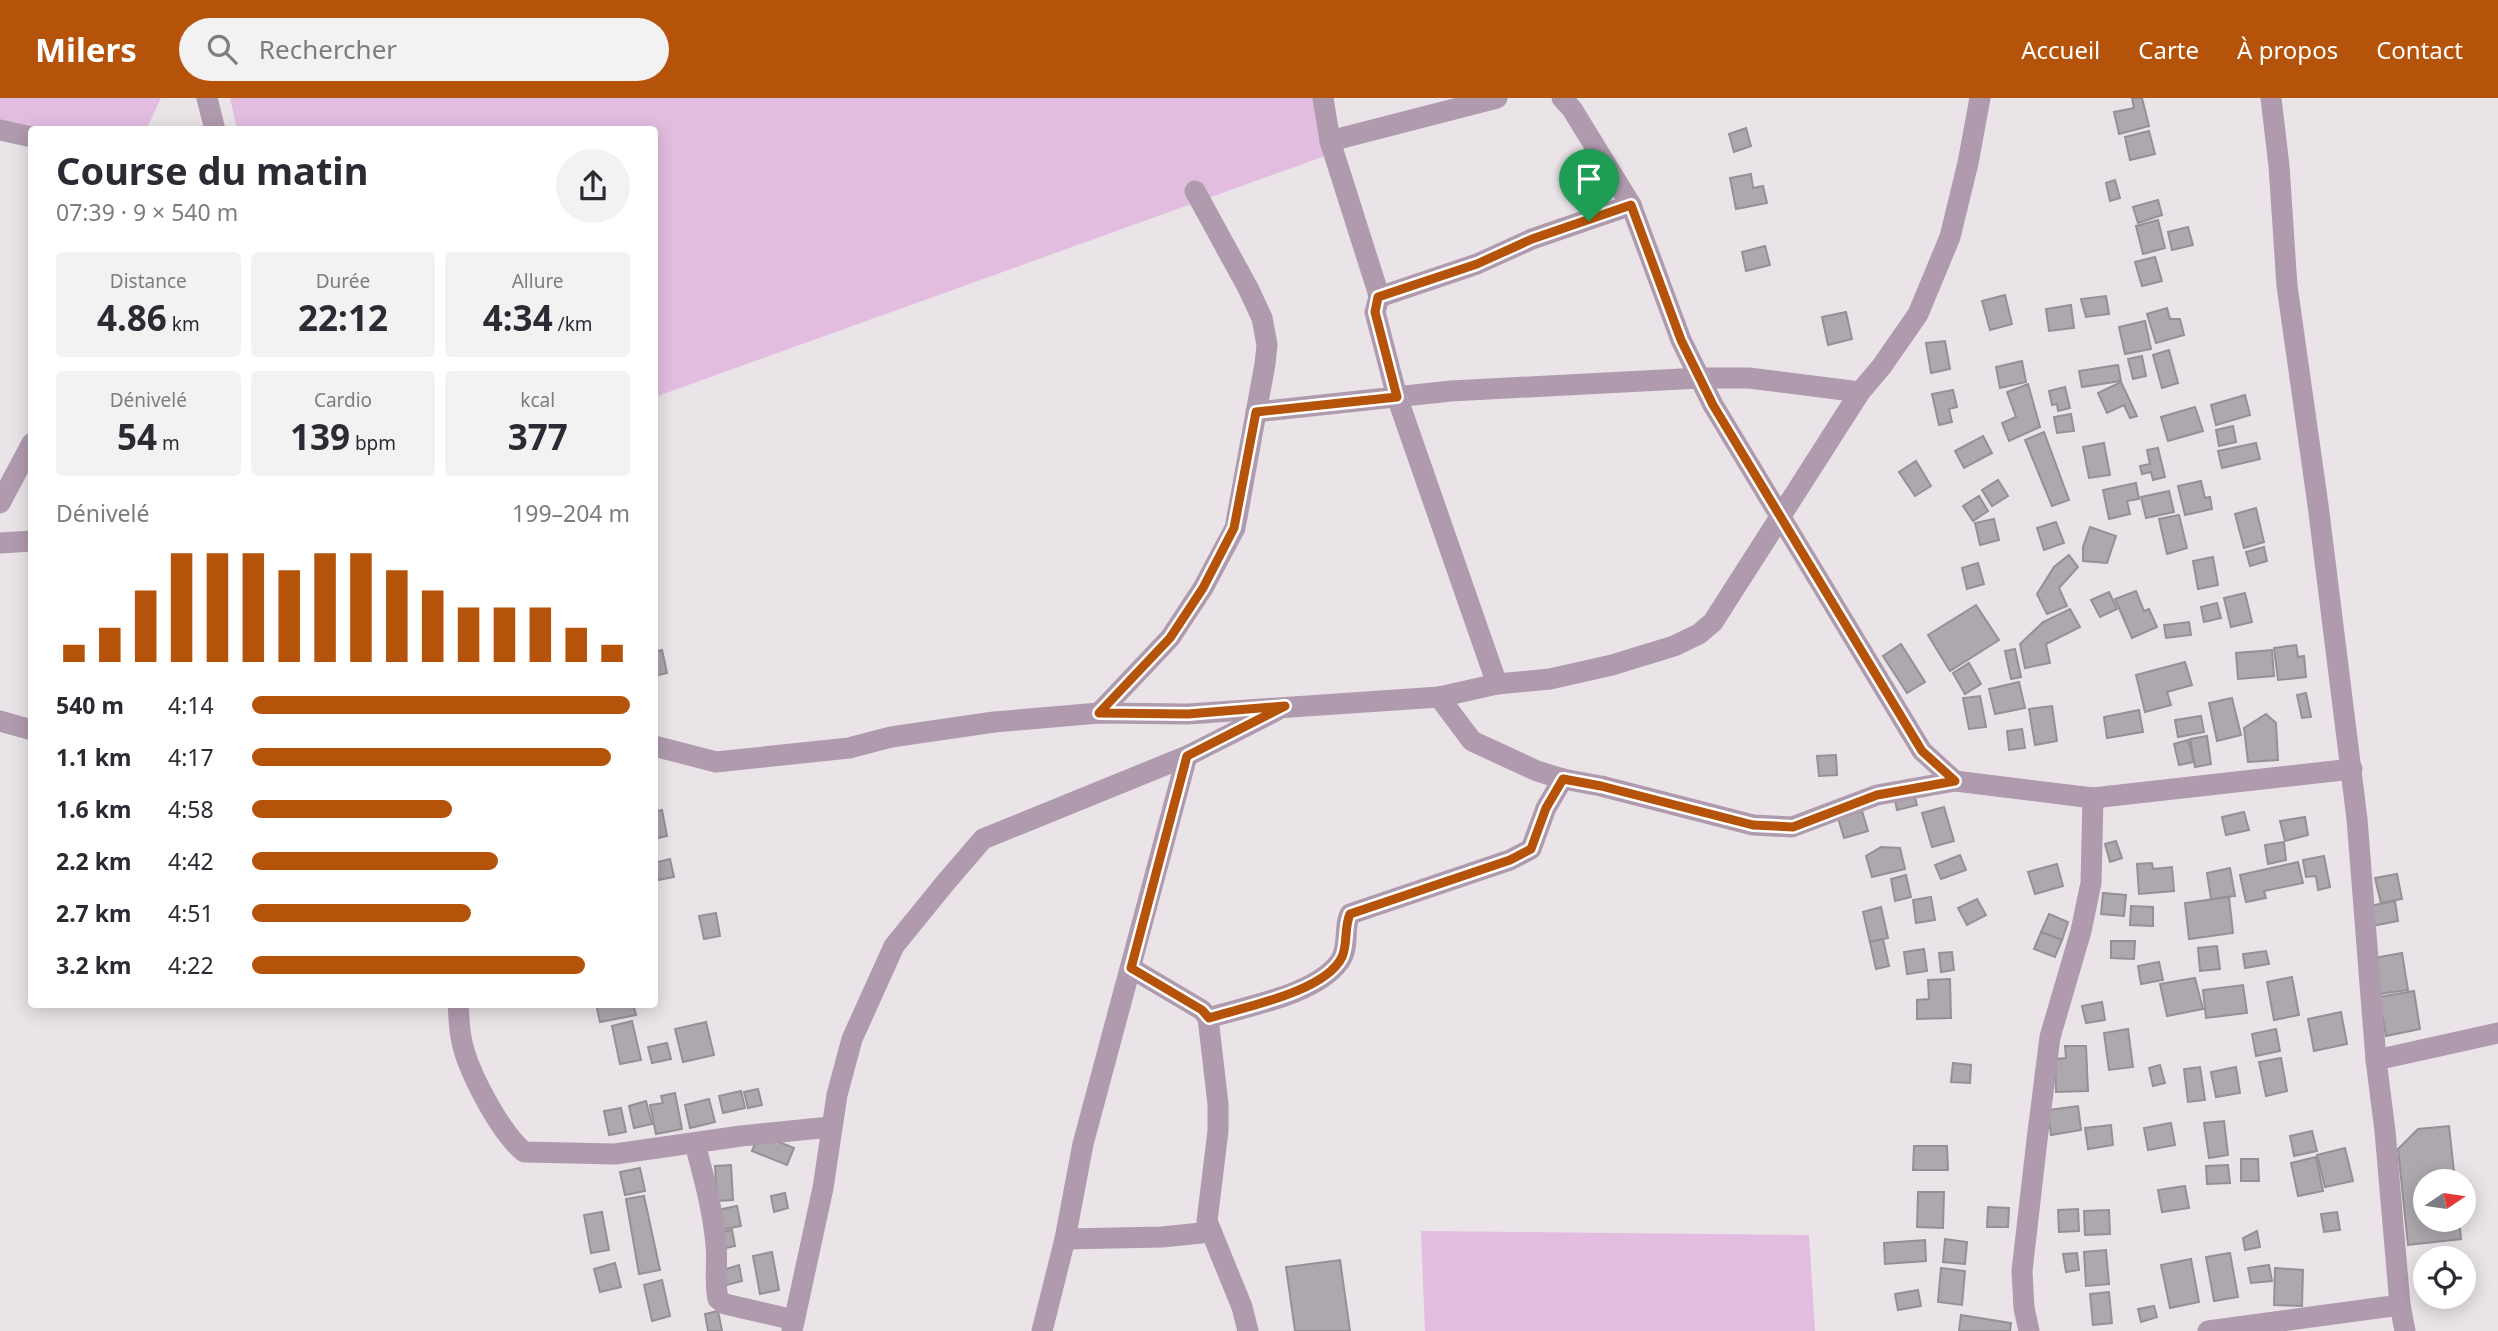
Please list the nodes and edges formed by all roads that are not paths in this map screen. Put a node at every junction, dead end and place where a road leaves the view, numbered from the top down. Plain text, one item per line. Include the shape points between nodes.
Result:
1 (207, 98) edge
2 (1323, 98) edge
3 (1497, 98) edge
4 (1980, 98) edge
5 (2271, 98) edge
6 (1566, 99) edge
7 (214, 126) edge
8 (0, 130) edge
9 (28, 136) edge
10 (1330, 141) junction
11 (1195, 191) dead end
12 (1631, 205) junction
13 (1378, 297) junction
14 (1700, 378) junction
15 (1860, 393) junction
16 (1397, 397) junction
17 (1256, 412) junction
18 (28, 450) edge
19 (0, 503) edge
20 (1780, 517) junction
21 (28, 541) edge
22 (0, 543) edge
23 (1497, 684) junction
24 (1439, 697) junction
25 (1285, 706) junction
26 (1099, 713) junction
27 (0, 721) edge
28 (28, 729) edge
29 (658, 747) edge
30 (1187, 756) junction
31 (2352, 769) junction
32 (1563, 779) junction
33 (1955, 781) junction
34 (2093, 798) junction
35 (1131, 968) junction
36 (458, 1008) edge
37 (1209, 1018) junction
38 (2498, 1033) edge
39 (2376, 1060) junction
40 (830, 1127) junction
41 (695, 1144) junction
42 (1211, 1232) junction
43 (1065, 1239) junction
44 (2400, 1305) junction
45 (798, 1327) edge
46 (1042, 1331) edge
47 (1248, 1331) edge
48 (2029, 1331) edge
49 (2208, 1331) edge
50 (2405, 1331) edge

1 - 7 street
2 - 10 street
3 - 10 street
4 - 15 street via 1950,237 1918,314
5 - 31 street via 2287,286
6 - 12 street
8 - 9 street
10 - 13 street
11 - 17 street via 1262,318 1267,345
12 - 13 street
12 - 14 street via 1681,340
13 - 16 street via 1375,312
14 - 15 street via 1749,378
14 - 16 street
14 - 20 street
15 - 20 street
16 - 17 street
16 - 23 street
17 - 26 street via 1234,528 1203,588 1170,638
18 - 19 street
20 - 23 street via 1713,622 1699,634 1612,665 1550,679
20 - 33 street via 1922,751
21 - 22 street
23 - 24 street
24 - 25 street
24 - 32 street via 1472,741
25 - 26 street via 1188,714
25 - 30 street
26 - 29 street via 994,722 849,748 716,762
27 - 28 street
30 - 35 street
30 - 40 street via 983,839 894,946 852,1040
31 - 34 street
31 - 39 street
32 - 33 street via 1753,825 1793,827 1877,795
32 - 37 street via 1531,849 1350,914 1346,945 1328,973 1303,989
33 - 34 street
34 - 48 street via 2091,883 2050,1037 2037,1140 2022,1271
35 - 37 street
35 - 43 street via 1083,1144
36 - 41 street via 461,1040 480,1088 513,1143 524,1152 615,1154
37 - 42 street via 1218,1104 1207,1221
38 - 39 street
39 - 44 street
40 - 41 street
40 - 45 street
41 - 45 street via 710,1199 718,1299
42 - 43 street
42 - 47 street
43 - 46 street
44 - 49 street
44 - 50 street

